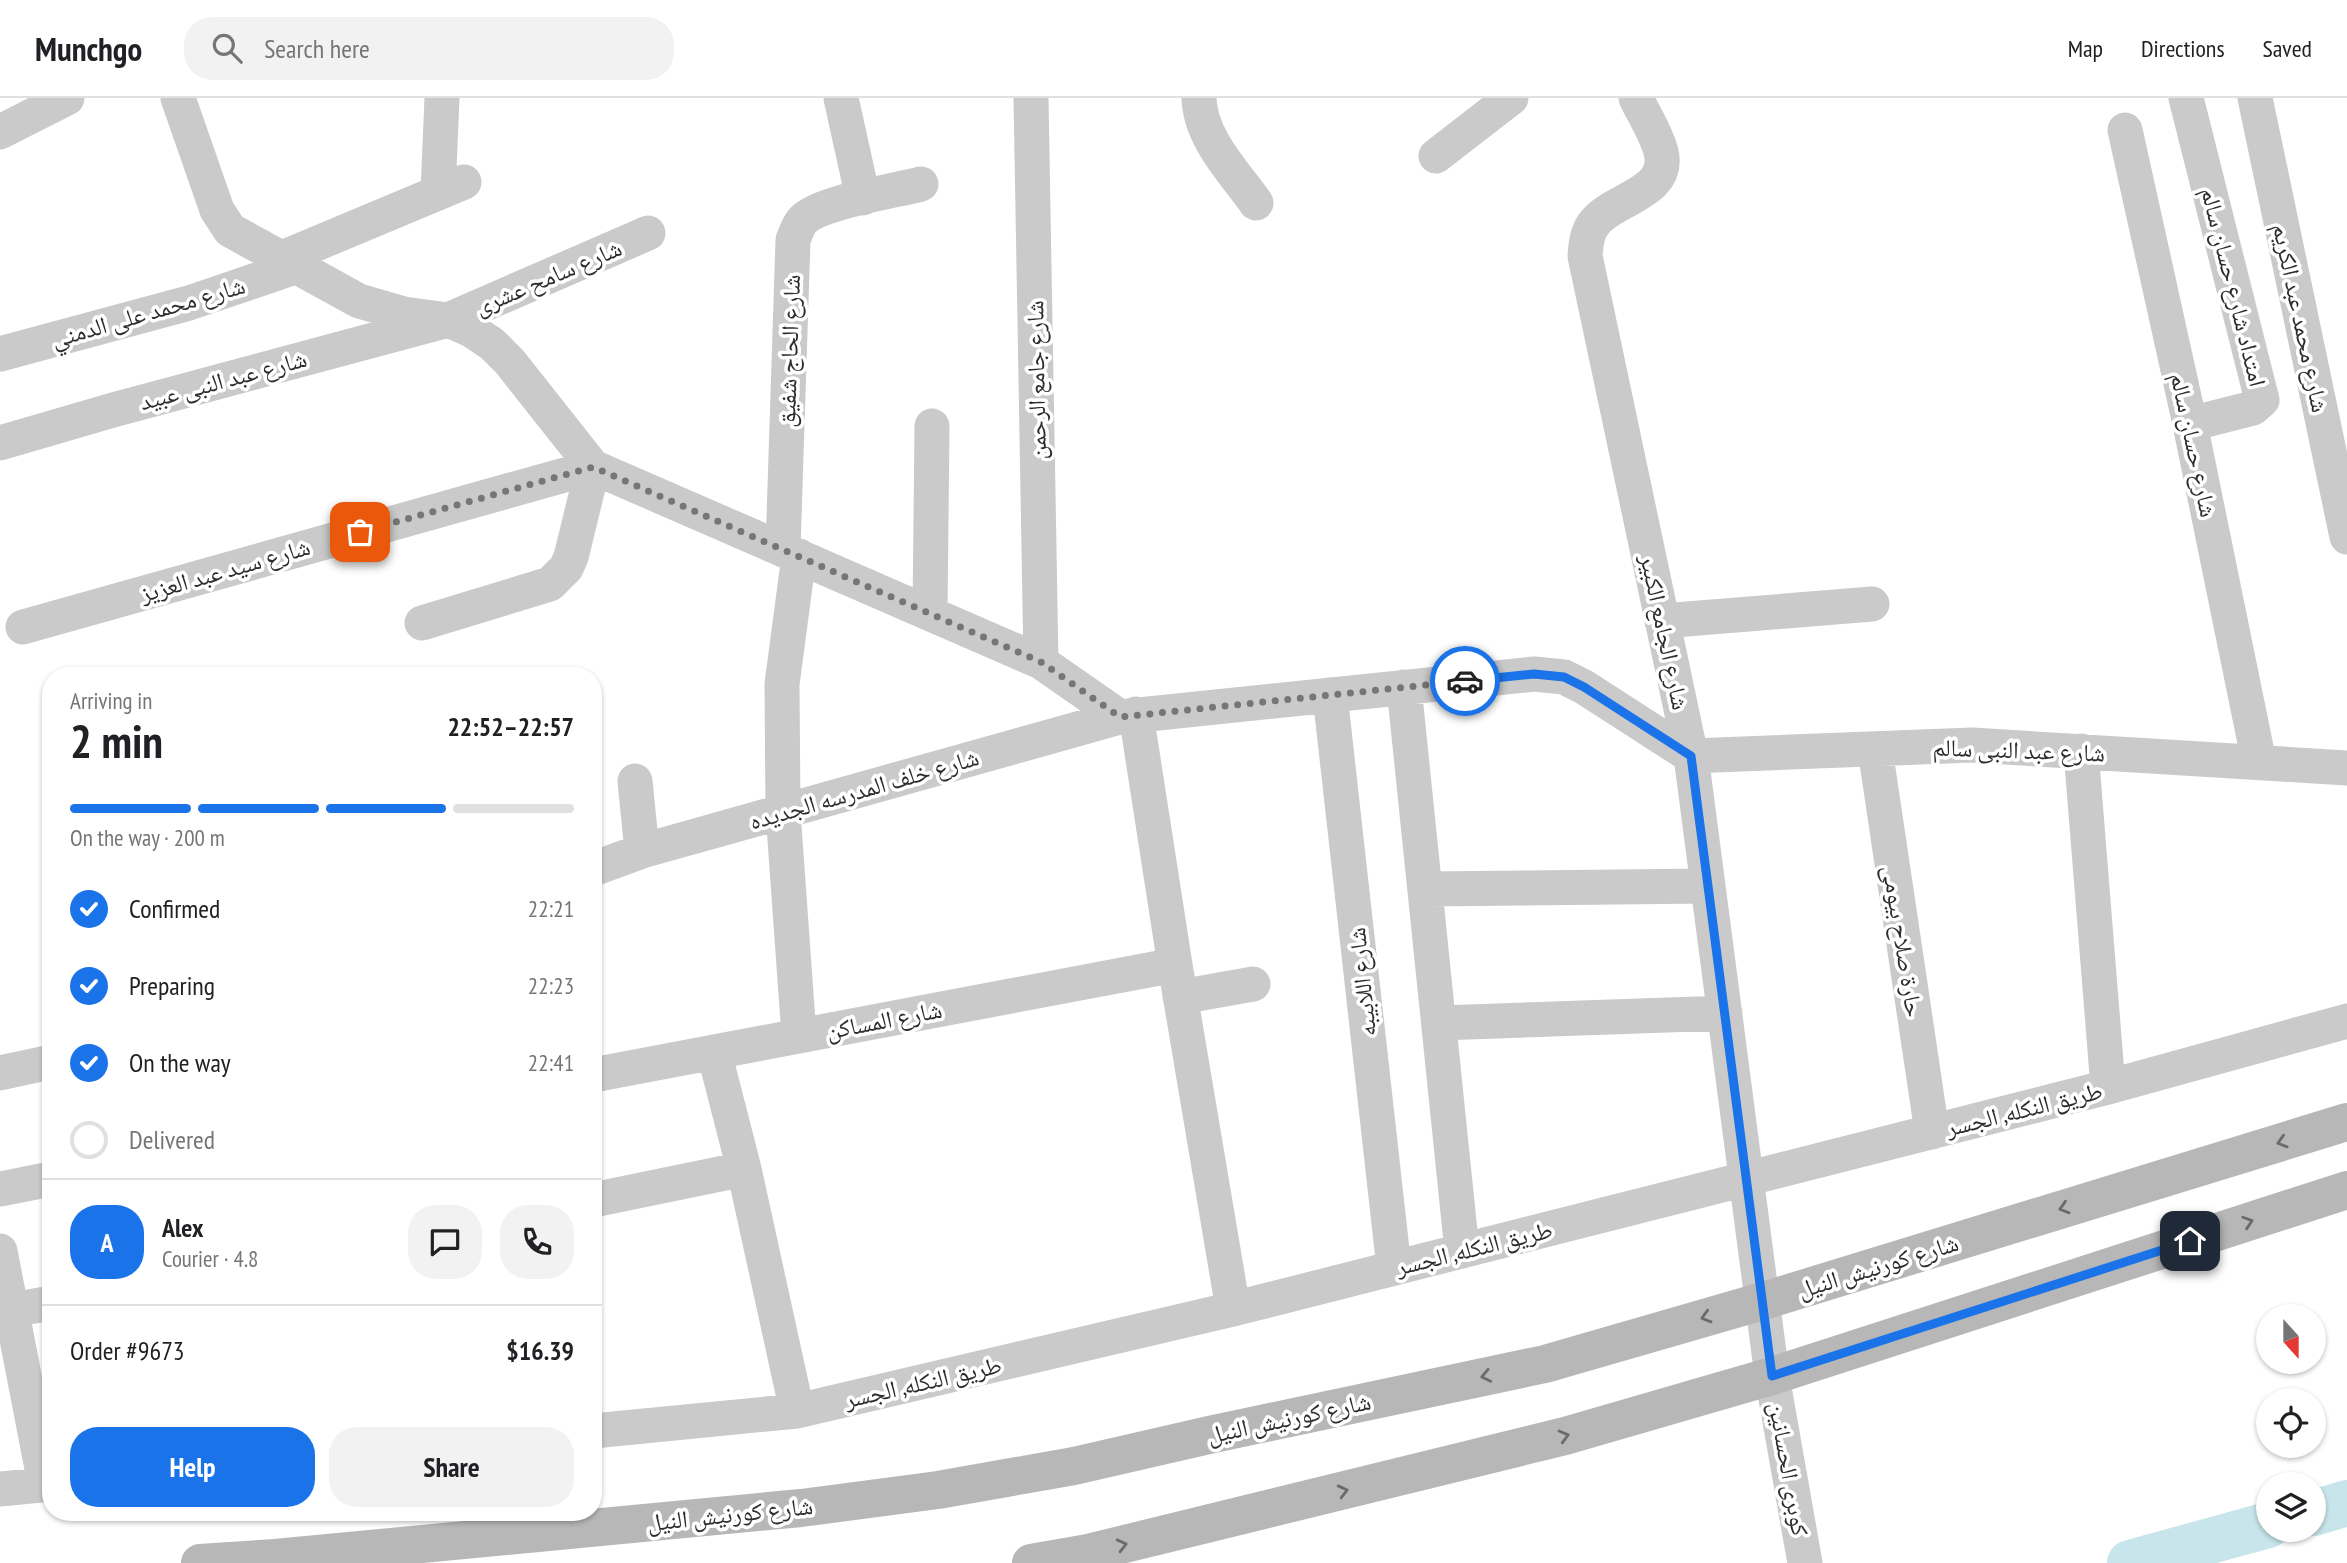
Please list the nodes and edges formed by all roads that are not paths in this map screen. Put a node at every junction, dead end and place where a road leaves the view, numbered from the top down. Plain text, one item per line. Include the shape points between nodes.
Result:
1 (67, 98) edge
2 (178, 98) edge
3 (442, 98) edge
4 (841, 98) edge
5 (1031, 98) edge
6 (1199, 98) edge
7 (1511, 98) edge
8 (1636, 98) edge
9 (2186, 98) edge
10 (2255, 98) edge
11 (2125, 130) dead end
12 (0, 132) edge
13 (1436, 156) dead end
14 (921, 184) dead end
15 (863, 198) junction
16 (1256, 203) dead end
17 (648, 233) dead end
18 (288, 263) junction
19 (447, 320) junction
20 (0, 354) edge
21 (2190, 424) junction
22 (932, 426) dead end
23 (0, 443) edge
24 (593, 467) junction
25 (2347, 537) edge
26 (791, 552) junction
27 (1872, 604) dead end
28 (930, 613) junction
29 (1662, 621) junction
30 (422, 623) dead end
31 (23, 627) dead end
32 (1041, 662) junction
33 (1405, 687) junction
34 (1330, 695) junction
35 (1128, 716) junction
36 (1875, 749) junction
37 (2081, 751) junction
38 (1691, 756) junction
39 (2259, 762) junction
40 (2347, 768) edge
41 (635, 781) dead end
42 (783, 813) junction
43 (642, 851) junction
44 (602, 866) edge
45 (1708, 886) junction
46 (1425, 889) junction
47 (1177, 981) junction
48 (1253, 984) dead end
49 (1725, 1013) junction
50 (2347, 1021) edge
51 (1439, 1023) junction
52 (799, 1036) junction
53 (714, 1052) junction
54 (42, 1064) edge
55 (0, 1073) edge
56 (602, 1073) edge
57 (2108, 1087) junction
58 (2347, 1122) edge
59 (1932, 1132) junction
60 (744, 1169) junction
61 (1747, 1179) junction
62 (42, 1181) edge
63 (0, 1189) edge
64 (2347, 1190) edge
65 (602, 1198) edge
66 (0, 1251) edge
67 (1462, 1251) junction
68 (1394, 1268) junction
69 (1763, 1301) junction
70 (42, 1305) edge
71 (1233, 1309) junction
72 (12, 1310) junction
73 (1772, 1376) junction
74 (797, 1411) junction
75 (602, 1430) edge
76 (42, 1455) edge
77 (42, 1485) edge
78 (0, 1489) edge
79 (200, 1563) edge
80 (1031, 1563) edge
81 (1805, 1563) edge

1 - 12 street
2 - 18 street via 222,221
3 - 18 street, شارع محمد على الدمني via 451,188
4 - 15 street
5 - 32 street, شارع جامع الرحمن
6 - 16 street via 1201,119 1210,137
7 - 13 street
8 - 29 street, شارع الجامع الكبير via 1662,154 1660,171 1651,186 1595,222 1586,238 1585,256
9 - 21 street, امتداد شارع حسان سالم via 2262,400 2253,408
10 - 25 street, شارع محمد عبد الكريم
11 - 21 street, شارع حسان سالم
14 - 15 street, شارع الحاج شفيق
15 - 26 street, شارع الحاج شفيق via 813,213 804,219 793,240
17 - 19 street, شارع سامح عشرى
18 - 19 street via 359,301
18 - 20 street, شارع محمد على الدمني via 189,303
19 - 23 street, شارع عبد النبى عبيد
19 - 24 street via 492,344 510,362
21 - 39 street, شارع حسان سالم
22 - 28 street
24 - 26 street
24 - 30 street via 571,557 560,577
24 - 31 street, شارع سيد عبد العزيز
26 - 28 street
26 - 42 street, شارع الحاج شفيق via 782,684
27 - 29 street
28 - 32 street
29 - 38 street, شارع الجامع الكبير
32 - 35 street
33 - 34 street, شارع خلف المدرسه الجديده
33 - 38 street, شارع خلف المدرسه الجديده via 1534,674 1564,677
33 - 46 street
34 - 35 street, شارع خلف المدرسه الجديده
34 - 68 street, شارع اللابيبه
35 - 42 street, شارع خلف المدرسه الجديده
35 - 47 street
36 - 37 street, شارع عبد النبى سالم via 1972,745
36 - 38 street, شارع عبد النبى سالم
36 - 59 street, حارة صلاح بيومى
37 - 39 street, شارع عبد النبى سالم
37 - 57 street
38 - 45 street, شارع الجامع الكبير
39 - 40 street, شارع عبد النبى سالم
41 - 43 street
42 - 43 street, شارع خلف المدرسه الجديده
42 - 52 street, شارع الحاج شفيق
43 - 44 street, شارع خلف المدرسه الجديده
45 - 46 street
45 - 49 street, شارع الجامع الكبير
46 - 51 street
47 - 48 street, شارع المساكن
47 - 52 street, شارع المساكن
47 - 71 street
49 - 51 street
49 - 61 street, شارع الجامع الكبير
50 - 57 street, طريق النكله, الجسر
51 - 67 street
52 - 53 street, شارع المساكن
53 - 56 street, شارع المساكن
53 - 60 street
54 - 55 street
57 - 59 street, طريق النكله, الجسر
58 -> 69 main road, شارع كورنيش النيل
59 - 61 street, طريق النكله, الجسر
60 - 65 street
60 - 74 street
61 - 67 street, طريق النكله, الجسر
61 - 69 street, شارع الجامع الكبير
62 - 63 street
73 -> 64 main road
66 - 72 street
67 - 68 street, طريق النكله, الجسر
68 - 71 street, طريق النكله, الجسر
69 - 73 street, شارع الجامع الكبير
69 -> 79 main road, شارع كورنيش النيل via 1545,1364 952,1488 774,1510
70 - 72 street
71 - 74 street, طريق النكله, الجسر
72 - 76 street
80 -> 73 main road via 1565,1436
73 - 81 street, كوبرى الحسانين
74 - 75 street, طريق النكله, الجسر
77 - 78 street

